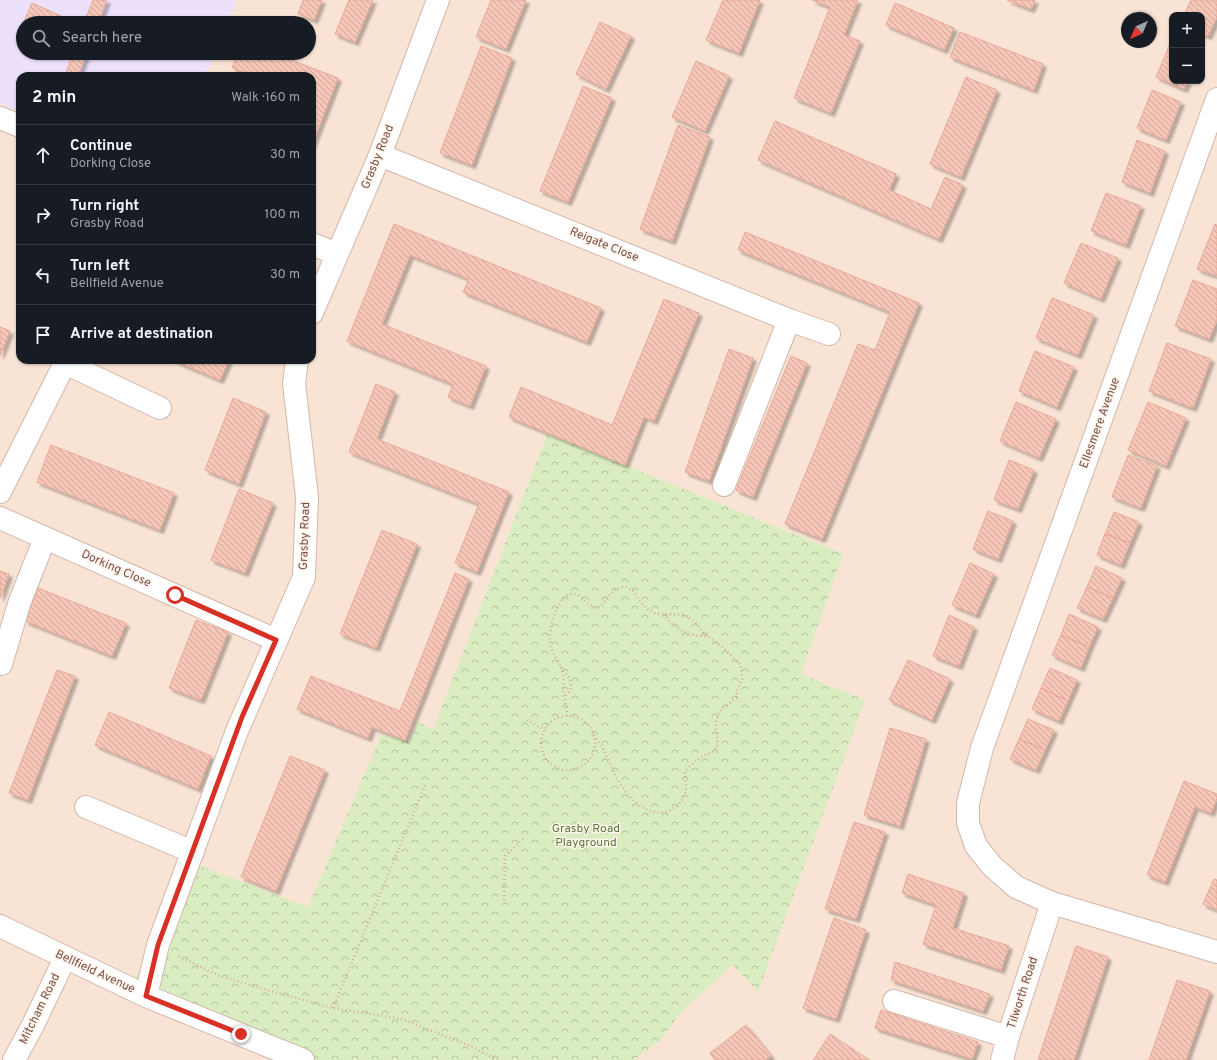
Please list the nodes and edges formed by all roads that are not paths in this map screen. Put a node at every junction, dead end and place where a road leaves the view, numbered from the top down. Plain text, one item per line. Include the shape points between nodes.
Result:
1 (438, 0) edge
2 (1217, 99) edge
3 (0, 118) edge
4 (16, 124) edge
5 (380, 155) junction
6 (316, 246) edge
7 (337, 254) junction
8 (316, 304) edge
9 (789, 320) junction
10 (828, 334) dead end
11 (64, 364) edge
12 (67, 364) edge
13 (296, 364) edge
14 (160, 408) dead end
15 (724, 485) dead end
16 (0, 492) edge
17 (0, 518) edge
18 (45, 538) junction
19 (276, 640) junction
20 (1, 664) dead end
21 (86, 807) dead end
22 (193, 852) junction
23 (1052, 903) junction
24 (0, 926) edge
25 (1217, 952) edge
26 (65, 958) junction
27 (146, 996) junction
28 (894, 1001) dead end
29 (1008, 1037) junction
30 (298, 1059) edge
31 (14, 1060) edge
32 (1002, 1060) edge

1 - 5 street, Grasby Road
2 - 23 street, Ellesmere Avenue via 982,748 968,803 968,823 976,846 992,866 1016,887
3 - 4 street
5 - 7 street, Grasby Road
5 - 9 street, Reigate Close
6 - 7 street
7 - 8 street, Grasby Road
9 - 10 street, Reigate Close
9 - 15 street
11 - 16 street
12 - 14 street
13 - 19 street, Grasby Road via 294,382 307,497 304,577
17 - 18 street, Dorking Close
18 - 19 street, Dorking Close
18 - 20 street via 20,601
19 - 22 street, Grasby Road via 242,717
21 - 22 street
22 - 27 street, Grasby Road via 158,945
23 - 25 street
23 - 29 street, Tilworth Road
24 - 26 street, Bellfield Avenue
26 - 27 street, Bellfield Avenue
26 - 31 street, Mitcham Road
27 - 30 street, Bellfield Avenue
28 - 29 street, Tilworth Road
29 - 32 street

